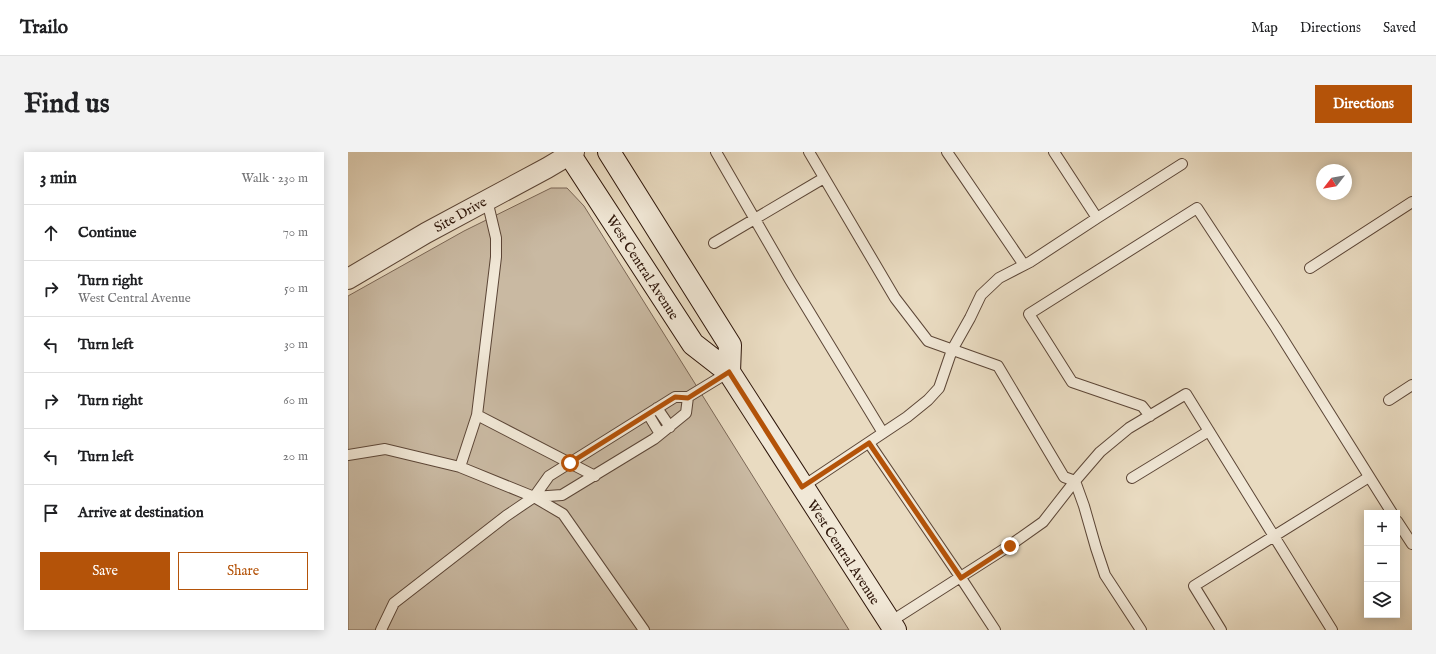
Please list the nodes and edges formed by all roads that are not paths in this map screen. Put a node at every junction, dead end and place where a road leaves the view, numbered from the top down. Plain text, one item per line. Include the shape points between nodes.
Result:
1 (609, 152) edge
2 (716, 152) edge
3 (810, 152) edge
4 (947, 152) edge
5 (1054, 152) edge
6 (570, 153) edge
7 (1182, 164) dead end
8 (824, 178) junction
9 (487, 200) junction
10 (1412, 202) edge
11 (1097, 218) junction
12 (755, 219) junction
13 (714, 244) dead end
14 (1024, 265) junction
15 (1310, 268) dead end
16 (348, 279) edge
17 (952, 350) junction
18 (729, 372) junction
19 (1412, 385) edge
20 (688, 398) junction
21 (1389, 400) dead end
22 (657, 408) junction
23 (648, 414) junction
24 (477, 415) junction
25 (1150, 416) junction
26 (670, 427) junction
27 (1209, 431) junction
28 (883, 433) junction
29 (660, 434) junction
30 (869, 443) junction
31 (348, 455) edge
32 (570, 463) junction
33 (460, 466) junction
34 (595, 476) junction
35 (1369, 477) junction
36 (1132, 478) dead end
37 (1075, 481) junction
38 (802, 487) junction
39 (534, 497) junction
40 (1390, 510) edge
41 (1400, 526) edge
42 (1274, 536) junction
43 (1412, 544) edge
44 (961, 578) junction
45 (893, 626) edge
46 (381, 630) edge
47 (644, 630) edge
48 (995, 630) edge
49 (1141, 630) edge
50 (1221, 630) edge
51 (1332, 630) edge

1 - 18 main road via 730,345
2 - 12 lane
3 - 8 lane
4 - 14 lane
5 - 11 lane
6 - 9 street, Site Drive via 548,168
6 - 18 main road, West Central Avenue via 693,344
7 - 11 lane
8 - 12 lane
8 - 17 lane via 895,298 928,341
9 - 16 street, Site Drive
9 - 24 lane via 496,238 496,257
10 - 15 lane
11 - 14 lane
12 - 13 lane
12 - 28 lane
14 - 17 lane via 999,278 981,295
17 - 28 lane via 939,388 907,417
17 - 37 lane via 998,366 1064,477
18 - 20 lane
18 - 38 main road, West Central Avenue
19 - 21 lane
20 - 22 lane via 675,397
20 - 26 lane via 686,413
22 - 23 lane
22 - 26 lane
23 - 29 lane
23 - 32 lane
24 - 32 lane
24 - 33 lane
25 - 27 lane via 1186,394
25 - 35 lane via 1142,406 1072,382 1029,314 1197,208
25 - 37 lane via 1129,428 1100,452
26 - 29 lane
27 - 36 lane
27 - 42 lane
28 - 30 lane
29 - 34 lane
30 - 38 lane
30 - 44 lane
31 - 33 lane via 385,449
32 - 34 lane
32 - 39 lane via 549,476
33 - 39 lane
34 - 39 lane via 562,495
35 - 40 lane
35 - 42 lane
37 - 44 lane via 1043,522
37 - 49 lane via 1105,574
38 - 45 main road, West Central Avenue
39 - 46 lane via 394,604
39 - 47 lane via 563,514
41 - 43 lane
42 - 50 lane via 1194,586
42 - 51 lane
44 - 45 lane
44 - 48 lane

